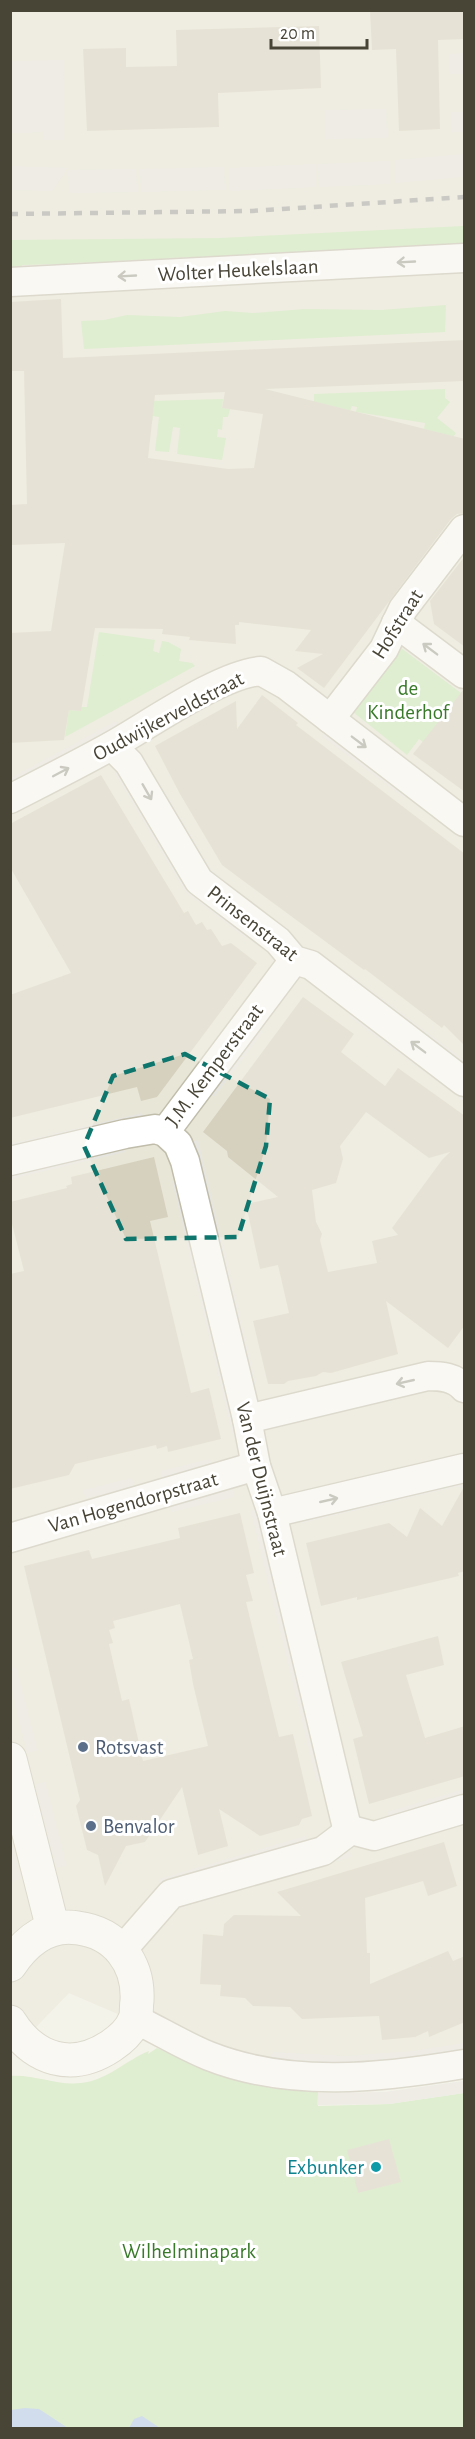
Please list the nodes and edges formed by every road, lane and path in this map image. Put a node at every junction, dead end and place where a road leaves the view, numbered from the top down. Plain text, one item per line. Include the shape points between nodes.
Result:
1 (465, 258) edge
2 (10, 282) edge
3 (465, 529) edge
4 (396, 623) junction
5 (465, 674) edge
6 (330, 719) junction
7 (112, 746) junction
8 (10, 799) edge
9 (465, 822) edge
10 (294, 960) junction
11 (465, 1082) edge
12 (165, 1132) junction
13 (10, 1161) edge
14 (463, 1384) edge
15 (247, 1419) junction
16 (256, 1466) junction
17 (465, 1468) edge
18 (272, 1513) junction
19 (10, 1538) edge
20 (10, 1759) edge
21 (465, 1809) edge
22 (348, 1832) junction
23 (53, 1929) junction
24 (122, 1950) junction
25 (10, 1965) edge
26 (135, 2019) junction
27 (14, 2034) edge
28 (465, 2064) edge

1 -> 2 street, Wolter Heukelslaan
3 - 4 street, Hofstraat
5 -> 4 street
4 - 6 street, Hofstraat via 384,649
6 - 7 street, Oudwijkerveldstraat via 261,671 237,676 208,690
6 -> 9 street, Oudwijkerveldstraat
8 -> 7 street, Oudwijkerveldstraat
7 -> 10 street, Prinsenstraat via 129,763 198,880 278,941
11 -> 10 street, Prinsenstraat via 311,965
10 - 12 street, J.M. Kemperstraat
12 - 13 street, J.M. Kemperstraat via 155,1129 125,1134
12 - 15 street, Van der Duijnstraat via 178,1144 185,1161
14 -> 15 street via 443,1376 428,1376
15 - 16 street, Van der Duijnstraat
16 - 18 street, Van der Duijnstraat
16 - 19 street, Van Hogendorpstraat
18 -> 17 street
18 - 22 street, Van der Duijnstraat
20 - 23 street
21 - 22 street via 374,1836
22 - 24 street via 323,1851 171,1894
23 - 24 street via 91,1929
23 - 25 street via 35,1936
24 - 26 street via 137,1987
26 - 27 street via 116,2043 98,2055 78,2060 56,2059
26 - 28 street via 208,2056 298,2077 338,2077

